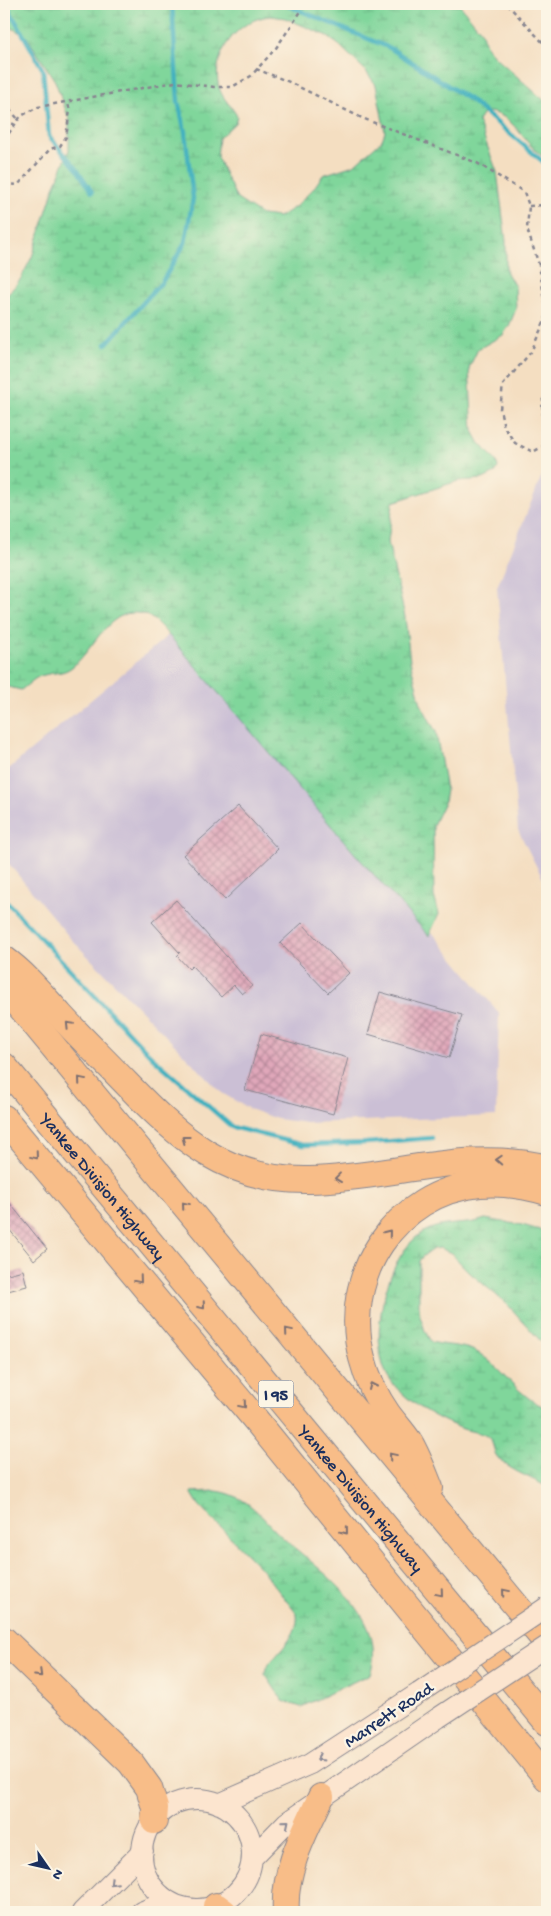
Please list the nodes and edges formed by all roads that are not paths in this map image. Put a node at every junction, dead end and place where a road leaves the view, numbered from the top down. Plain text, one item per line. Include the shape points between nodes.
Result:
1 (4, 958) edge
2 (4, 987) edge
3 (4, 1066) edge
4 (4, 1118) edge
5 (547, 1168) edge
6 (547, 1192) edge
7 (445, 1520) junction
8 (547, 1607) edge
9 (4, 1640) edge
10 (547, 1644) edge
11 (547, 1722) edge
12 (547, 1778) edge
13 (321, 1798) junction
14 (219, 1804) junction
15 (154, 1821) junction
16 (143, 1851) junction
17 (252, 1858) junction
18 (168, 1901) junction
19 (220, 1909) edge
20 (82, 1912) edge
21 (141, 1912) edge
22 (286, 1912) edge

5 -> 1 highway via 505,1160 474,1160 312,1180 278,1178 238,1169 197,1148 165,1123
7 -> 2 highway
3 -> 11 highway, Yankee Division Highway / I 95
4 -> 12 highway via 255,1418
7 -> 6 highway via 409,1442 383,1407 364,1367 357,1330 362,1282 370,1259 392,1228 414,1208 438,1195 489,1184 522,1186
10 -> 7 highway
8 -> 14 main road, Marrett Road, bridge via 310,1764
9 -> 15 highway via 131,1763 149,1788 155,1808
10 - 13 main road, Marrett Road, bridge
17 -> 13 main road, Marrett Road via 287,1822
13 - 22 highway via 293,1862 287,1884
14 - 15 main road via 202,1800 180,1802
14 - 17 main road via 231,1811 246,1828
15 - 16 main road via 148,1830
16 - 18 main road via 148,1880
16 -> 20 main road
17 - 19 main road via 247,1878
18 - 19 main road via 186,1908
18 - 21 main road

